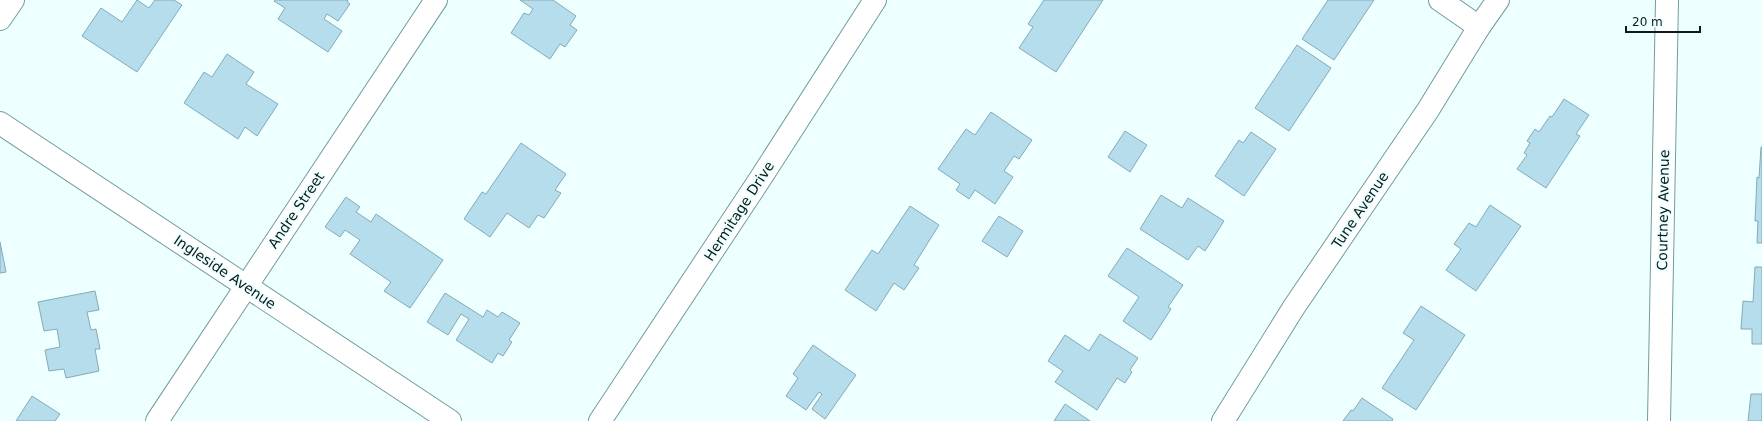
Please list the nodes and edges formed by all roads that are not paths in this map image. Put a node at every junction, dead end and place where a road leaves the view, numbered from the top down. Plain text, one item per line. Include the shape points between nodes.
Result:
1 (12, 0) edge
2 (436, 0) edge
3 (875, 0) edge
4 (1440, 0) edge
5 (1498, 0) edge
6 (1667, 0) edge
7 (0, 19) edge
8 (1479, 27) junction
9 (0, 123) edge
10 (246, 286) junction
11 (157, 421) edge
12 (450, 421) edge
13 (600, 421) edge
14 (1223, 421) edge
15 (1659, 421) edge

1 - 7 street
2 - 10 street, Andre Street
3 - 13 street, Hermitage Drive via 758,183
4 - 8 street
5 - 8 street, Tune Avenue
6 - 15 street, Courtney Avenue
8 - 14 street, Tune Avenue via 1428,110 1294,308
9 - 10 street, Ingleside Avenue
10 - 11 street, Andre Street
10 - 12 street, Ingleside Avenue

